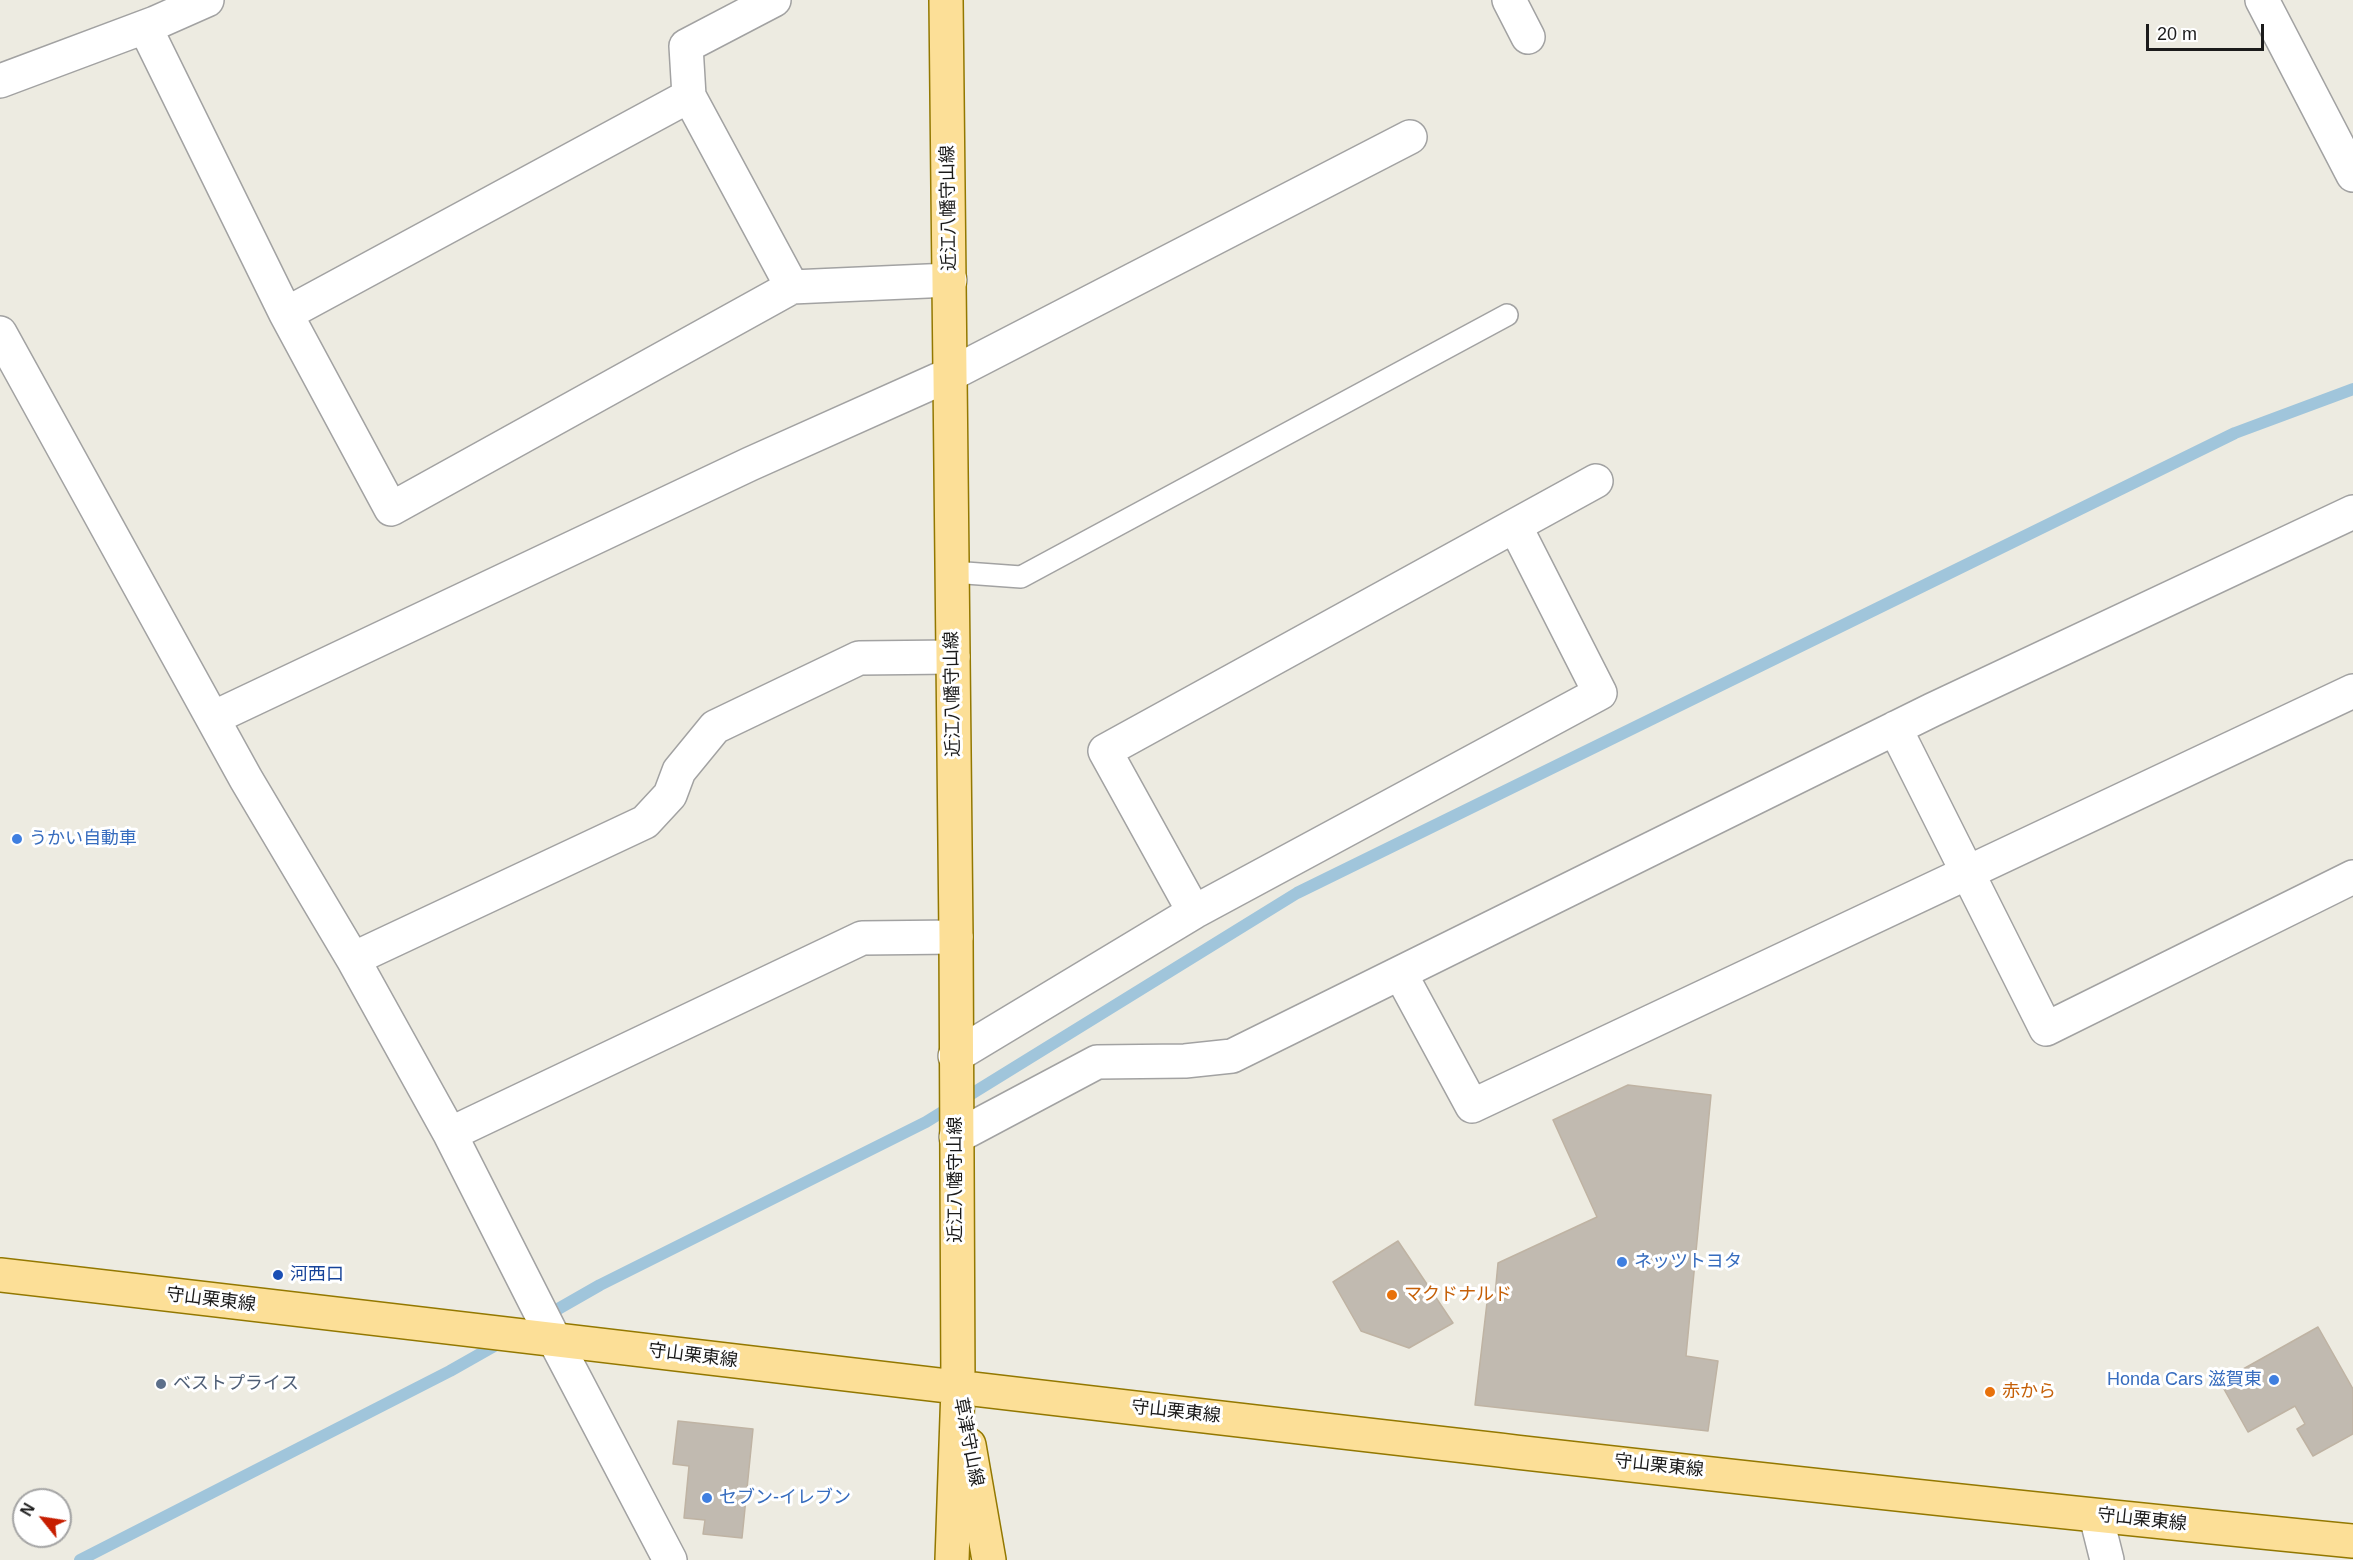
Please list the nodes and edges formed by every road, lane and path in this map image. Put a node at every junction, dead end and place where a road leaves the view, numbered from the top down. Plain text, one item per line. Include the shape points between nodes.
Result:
1 (207, 0) edge
2 (774, 0) edge
3 (1509, 0) edge
4 (2262, 0) edge
5 (951, 3) edge
6 (145, 27) junction
7 (1528, 37) dead end
8 (0, 81) edge
9 (689, 96) junction
10 (1410, 137) dead end
11 (2353, 175) edge
12 (950, 280) junction
13 (792, 287) junction
14 (286, 314) junction
15 (1507, 315) dead end
16 (0, 333) edge
17 (951, 374) junction
18 (1596, 481) dead end
19 (2353, 512) edge
20 (1515, 525) junction
21 (952, 572) junction
22 (953, 657) junction
23 (2353, 691) edge
24 (213, 718) junction
25 (1895, 728) junction
26 (1968, 872) junction
27 (2353, 877) edge
28 (1194, 912) junction
29 (956, 937) junction
30 (353, 959) junction
31 (1400, 973) junction
32 (955, 1056) junction
33 (450, 1134) junction
34 (956, 1137) junction
35 (0, 1275) edge
36 (554, 1339) junction
37 (958, 1388) junction
38 (2096, 1516) junction
39 (2353, 1540) edge
40 (670, 1560) edge
41 (952, 1560) edge
42 (989, 1560) edge
43 (2107, 1560) edge

1 - 6 street
2 - 9 street via 686,46
3 - 7 street
4 - 11 street
5 - 12 main road, 近江八幡守山線
6 - 8 street
6 - 14 street
9 - 13 street
9 - 14 street
10 - 17 street
12 - 13 street
12 - 17 main road, 近江八幡守山線
13 - 14 street via 391,509
15 - 21 lane via 1021,577
16 - 24 street
17 - 21 main road, 近江八幡守山線
17 - 24 street via 750,464
18 - 20 street
19 - 25 street
20 - 28 street via 1600,693
20 - 28 street via 1105,751
21 - 22 main road, 近江八幡守山線
22 - 29 main road, 近江八幡守山線
22 - 30 street via 859,658 715,726 679,771 670,795 645,822
23 - 26 street
24 - 30 street
25 - 26 street
25 - 31 street
26 - 27 street via 2046,1029
26 - 31 street via 1472,1106
28 - 32 street
29 - 32 main road, 近江八幡守山線
29 - 33 street via 862,938
30 - 33 street
31 - 34 street via 1232,1056 1097,1062
32 - 34 main road, 近江八幡守山線
33 - 36 street
34 - 37 main road, 近江八幡守山線
35 - 36 main road, 守山栗東線
36 - 37 main road, 守山栗東線
36 - 40 street
37 - 38 main road, 守山栗東線
37 - 41 main road, 草津守山線
37 - 42 main road, 草津守山線
38 - 39 main road, 守山栗東線
38 - 43 street

